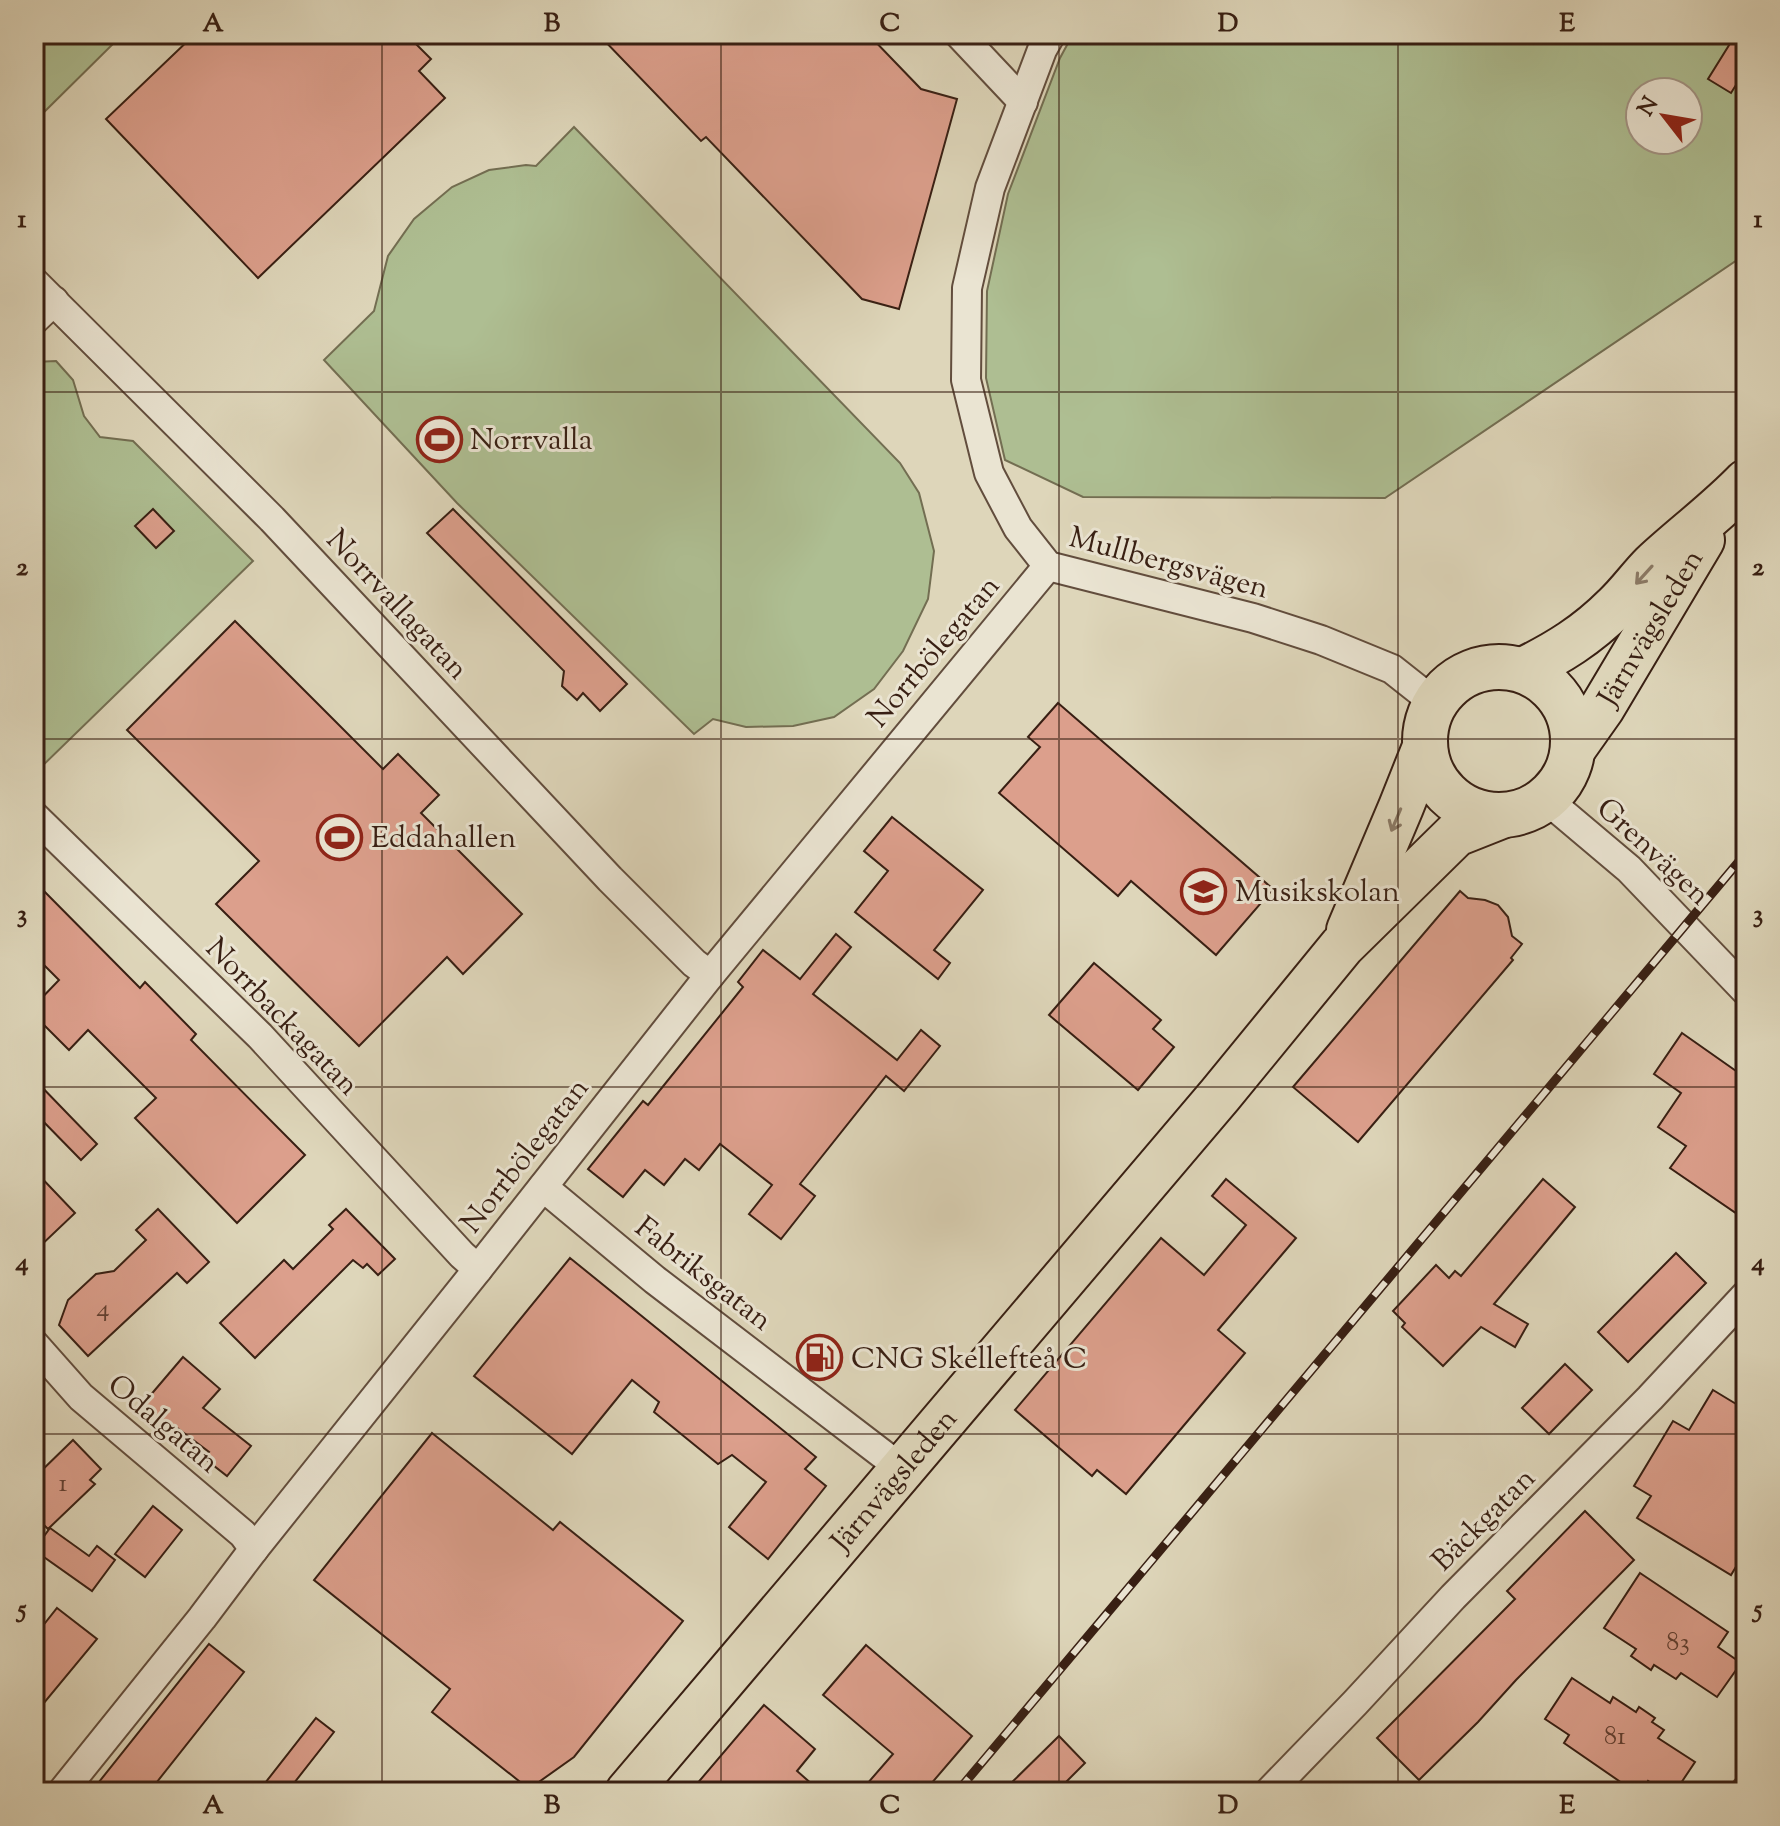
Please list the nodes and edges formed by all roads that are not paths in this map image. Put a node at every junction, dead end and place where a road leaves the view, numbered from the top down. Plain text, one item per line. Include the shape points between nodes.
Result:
1 (959, 34) edge
2 (1051, 34) edge
3 (1023, 102) junction
4 (41, 301) edge
5 (1735, 494) edge
6 (1048, 566) junction
7 (1523, 670) junction
8 (1435, 703) junction
9 (1425, 747) junction
10 (1573, 749) junction
11 (1546, 799) junction
12 (1504, 815) junction
13 (34, 816) edge
14 (1342, 946) junction
15 (710, 975) junction
16 (1746, 991) edge
17 (543, 1187) junction
18 (478, 1269) junction
19 (1746, 1295) edge
20 (34, 1344) edge
21 (902, 1469) junction
22 (254, 1549) junction
23 (62, 1792) edge
24 (628, 1792) edge
25 (1269, 1792) edge

1 - 3 street
2 - 3 street, Mullbergsvägen
3 - 6 street, Mullbergsvägen via 990,188 967,288 966,380 989,473 1018,528
4 - 15 street, Norrvallagatan via 272,519 610,879
5 -> 7 main road, Järnvägsleden via 1652,566 1584,635
5 - 10 main road, Järnvägsleden
6 - 8 street, Mullbergsvägen via 1321,640 1392,669
6 - 15 street, Norrbölegatan
7 - 8 main road via 1480,669 1454,681
7 - 10 main road via 1548,685 1566,707
8 - 9 main road
9 - 12 main road via 1431,772 1446,793 1466,808
9 -> 14 main road, Järnvägsleden
10 - 11 main road via 1567,771
11 - 12 main road
11 - 16 street, Grenvägen via 1629,869
12 - 14 main road, Järnvägsleden via 1456,834
13 - 18 street, Norrbackagatan via 260,1036
14 - 21 main road, Järnvägsleden
15 - 17 street, Norrbölegatan
17 - 18 street, Norrbölegatan
17 - 21 street, Fabriksgatan
18 - 22 street, Norrbölegatan
19 - 25 street, Bäckgatan
20 - 22 street, Odalgatan via 81,1397 243,1534
21 - 24 main road, Järnvägsleden
22 - 23 street, Norrbölegatan

